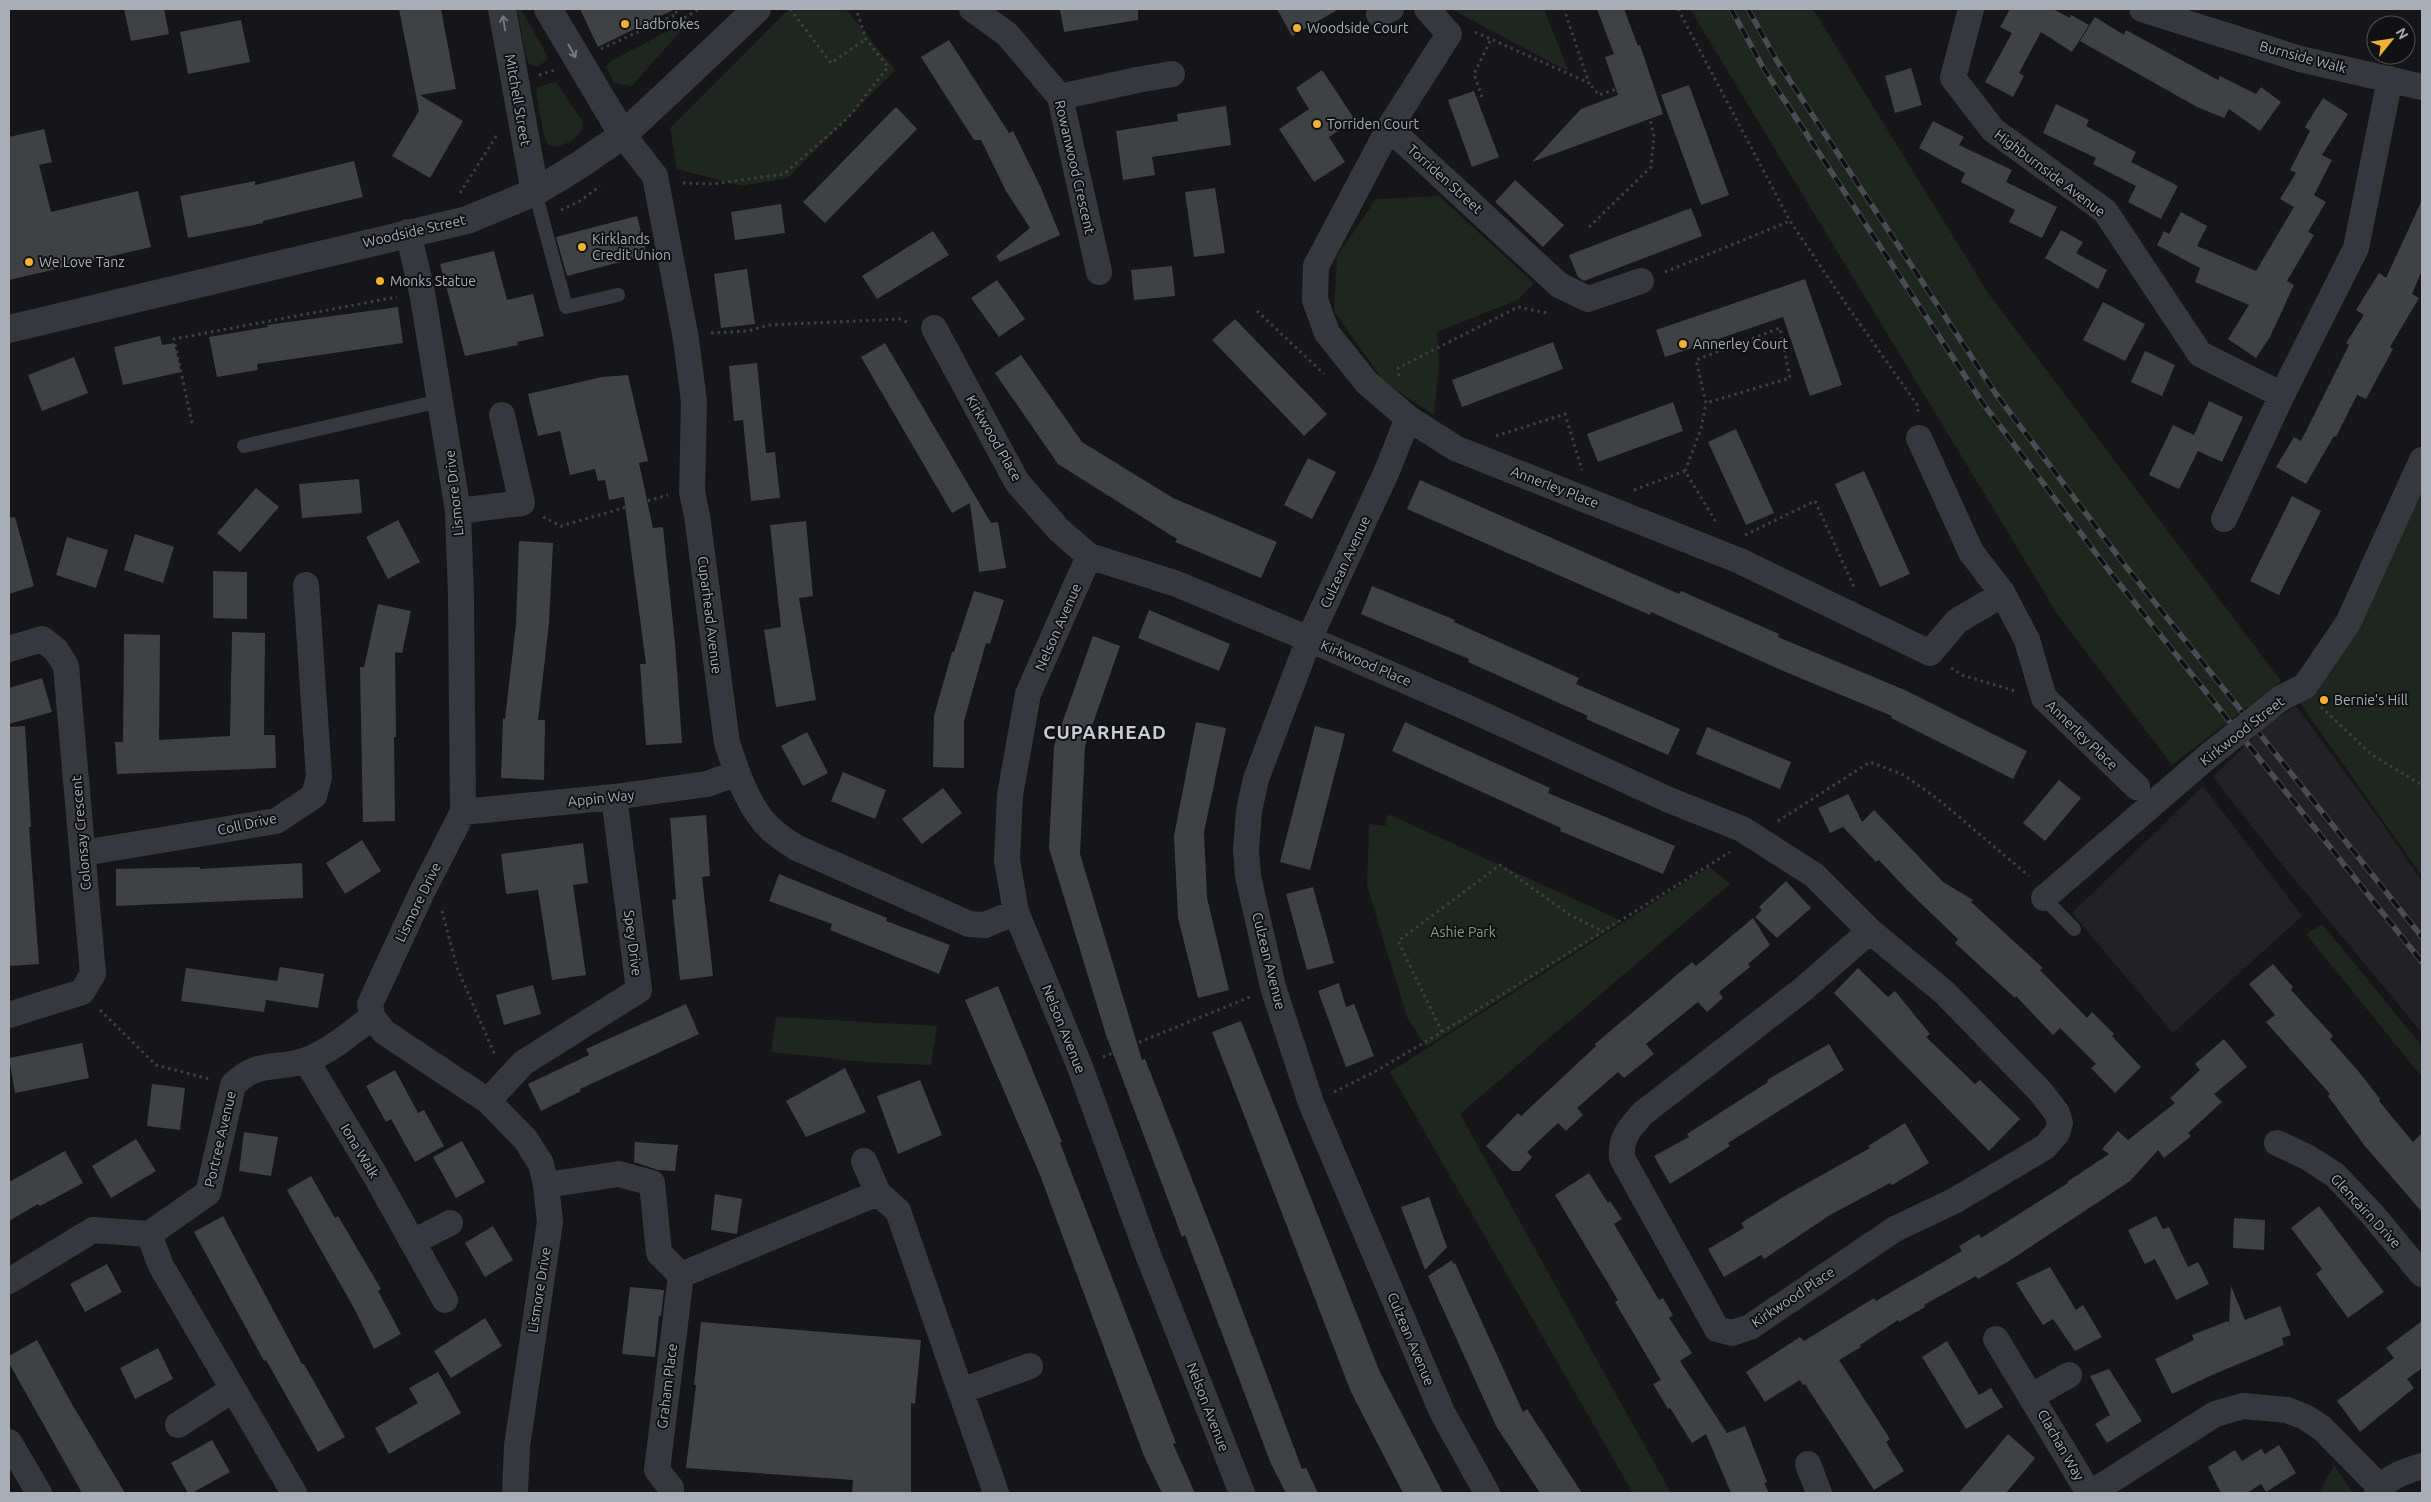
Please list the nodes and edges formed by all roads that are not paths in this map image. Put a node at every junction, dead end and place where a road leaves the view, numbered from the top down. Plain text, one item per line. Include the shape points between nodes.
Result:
1 (502, 9) edge
2 (548, 9) edge
3 (757, 9) edge
4 (972, 9) edge
5 (1427, 9) edge
6 (1971, 9) edge
7 (2142, 9) edge
8 (2189, 16) edge
9 (1172, 74) dead end
10 (2390, 79) junction
11 (2422, 87) edge
12 (1060, 97) junction
13 (1389, 128) junction
14 (622, 135) junction
15 (535, 192) junction
16 (408, 232) junction
17 (1099, 272) dead end
18 (1641, 281) road end
19 (618, 295) dead end
20 (9, 329) edge
21 (938, 334) road end
22 (2282, 395) junction
23 (440, 401) junction
24 (502, 415) dead end
25 (1408, 418) junction
26 (1919, 438) road end
27 (244, 446) dead end
28 (2422, 460) edge
29 (458, 510) junction
30 (2224, 519) dead end
31 (1089, 556) junction
32 (306, 585) dead end
33 (2003, 594) junction
34 (1309, 639) junction
35 (9, 649) edge
36 (738, 773) junction
37 (2137, 787) dead end
38 (614, 797) junction
39 (463, 812) junction
40 (83, 853) junction
41 (2047, 894) joint
42 (1016, 912) junction
43 (2074, 929) dead end
44 (1870, 931) junction
45 (9, 1015) edge
46 (372, 1017) junction
47 (306, 1060) junction
48 (488, 1102) junction
49 (2277, 1143) dead end
50 (864, 1161) dead end
51 (546, 1184) junction
52 (878, 1194) junction
53 (450, 1223) dead end
54 (148, 1234) junction
55 (413, 1242) junction
56 (2422, 1274) edge
57 (681, 1275) junction
58 (9, 1281) edge
59 (445, 1300) dead end
60 (1996, 1339) dead end
61 (1030, 1366) dead end
62 (2069, 1375) dead end
63 (232, 1390) junction
64 (961, 1391) junction
65 (2032, 1396) junction
66 (178, 1425) dead end
67 (9, 1442) edge
68 (1808, 1464) dead end
69 (2422, 1466) edge
70 (2378, 1490) edge
71 (39, 1493) edge
72 (294, 1493) edge
73 (514, 1493) edge
74 (671, 1493) edge
75 (996, 1493) edge
76 (1242, 1493) edge
77 (1487, 1493) edge
78 (1819, 1493) edge
79 (2090, 1493) edge

15 -> 1 street, Mitchell Street
2 -> 14 street
3 - 14 street, Woodside Street
4 - 12 street, Rowanwood Crescent via 1008,34
5 - 13 street via 1449,34
6 - 22 street, Highburnside Avenue via 1952,78 1993,130 2105,211 2200,354
7 - 8 street, Burnside Walk
8 - 10 street, Burnside Walk via 2300,59
9 - 12 street
10 - 11 street, Burnside Walk
10 - 22 street via 2356,248
12 - 17 street, Rowanwood Crescent
13 - 18 street, Torriden Street via 1559,285 1588,299
13 - 25 street, Annerley Place via 1316,266 1315,300 1327,333 1367,383
14 - 15 street, Woodside Street
14 - 36 street, Cuparhead Avenue via 655,176 686,339 694,402 692,492 698,516 728,743
15 - 16 street, Woodside Street via 466,220
15 - 19 lane via 566,307
16 - 20 street, Woodside Street
16 - 23 street, Lismore Drive via 422,292
21 - 31 street, Kirkwood Place via 1017,482 1059,530
22 - 30 street
23 - 27 lane
23 - 29 street, Lismore Drive
24 - 29 street via 522,503
25 - 33 street, Annerley Place via 1455,448 1740,561 1930,653 1957,621
25 - 34 street, Culzean Avenue via 1387,471
26 - 33 street, Annerley Place via 1971,552
28 - 41 street, Kirkwood Street, bridge via 2348,623 2305,686 2281,698 2206,758
29 - 39 street, Lismore Drive
31 - 34 street, Kirkwood Place via 1177,584
31 - 42 street, Nelson Avenue via 1028,694 1010,795 1008,860
32 - 40 street, Coll Drive via 319,777 314,796 276,821
33 - 37 street, Annerley Place via 2027,640 2044,698
34 - 44 street, Kirkwood Place via 1669,800 1746,831 1814,875
34 - 77 street, Culzean Avenue via 1256,779 1249,811 1248,876 1274,987 1311,1103 1442,1412
35 - 40 street, Colonsay Crescent via 42,639 56,650 66,666
36 - 38 street, Appin Way via 707,784
36 - 42 street, Cuparhead Avenue via 754,806 773,832 797,848 969,924 985,925
38 - 39 street, Appin Way
38 - 48 street, Spey Drive via 639,990 523,1063
39 - 46 street, Lismore Drive via 370,1004
40 - 45 street, Colonsay Crescent via 93,974 82,992
41 - 43 lane
42 - 76 street, Nelson Avenue via 1080,1067 1147,1252
44 - 44 street, Kirkwood Place via 1945,993 2040,1091 2057,1113 2060,1123 2057,1133 2045,1147 1954,1201 1895,1229 1750,1327 1732,1333 1717,1329 1622,1158 1620,1145 1643,1113 1801,991
46 - 47 street, Portree Avenue via 348,1036
46 - 48 street, Lismore Drive via 384,1032
47 - 54 street, Portree Avenue via 285,1066 260,1067 245,1072 233,1084 208,1193
47 - 55 street, Iona Walk
48 - 51 street, Lismore Drive via 526,1140 541,1164
49 - 56 street, Glencairn Drive via 2307,1157 2335,1176
50 - 52 street
51 - 57 street via 619,1174 652,1183 659,1253
51 - 73 street, Lismore Drive via 550,1222 517,1446
52 - 57 street
52 - 64 street via 898,1211
53 - 55 street
54 - 58 street via 93,1230
54 - 63 street via 161,1266
55 - 59 street, Iona Walk
57 - 74 street, Graham Place via 657,1470 671,1488
60 - 65 street, Clachan Way
61 - 64 street
62 - 65 street, Clachan Way
63 - 66 street
63 - 72 street
64 - 75 street
65 - 79 street, Clachan Way
67 - 71 street
68 - 78 street
69 - 70 street via 2401,1472
70 - 79 street via 2322,1428 2305,1417 2286,1410 2242,1406 2215,1414

